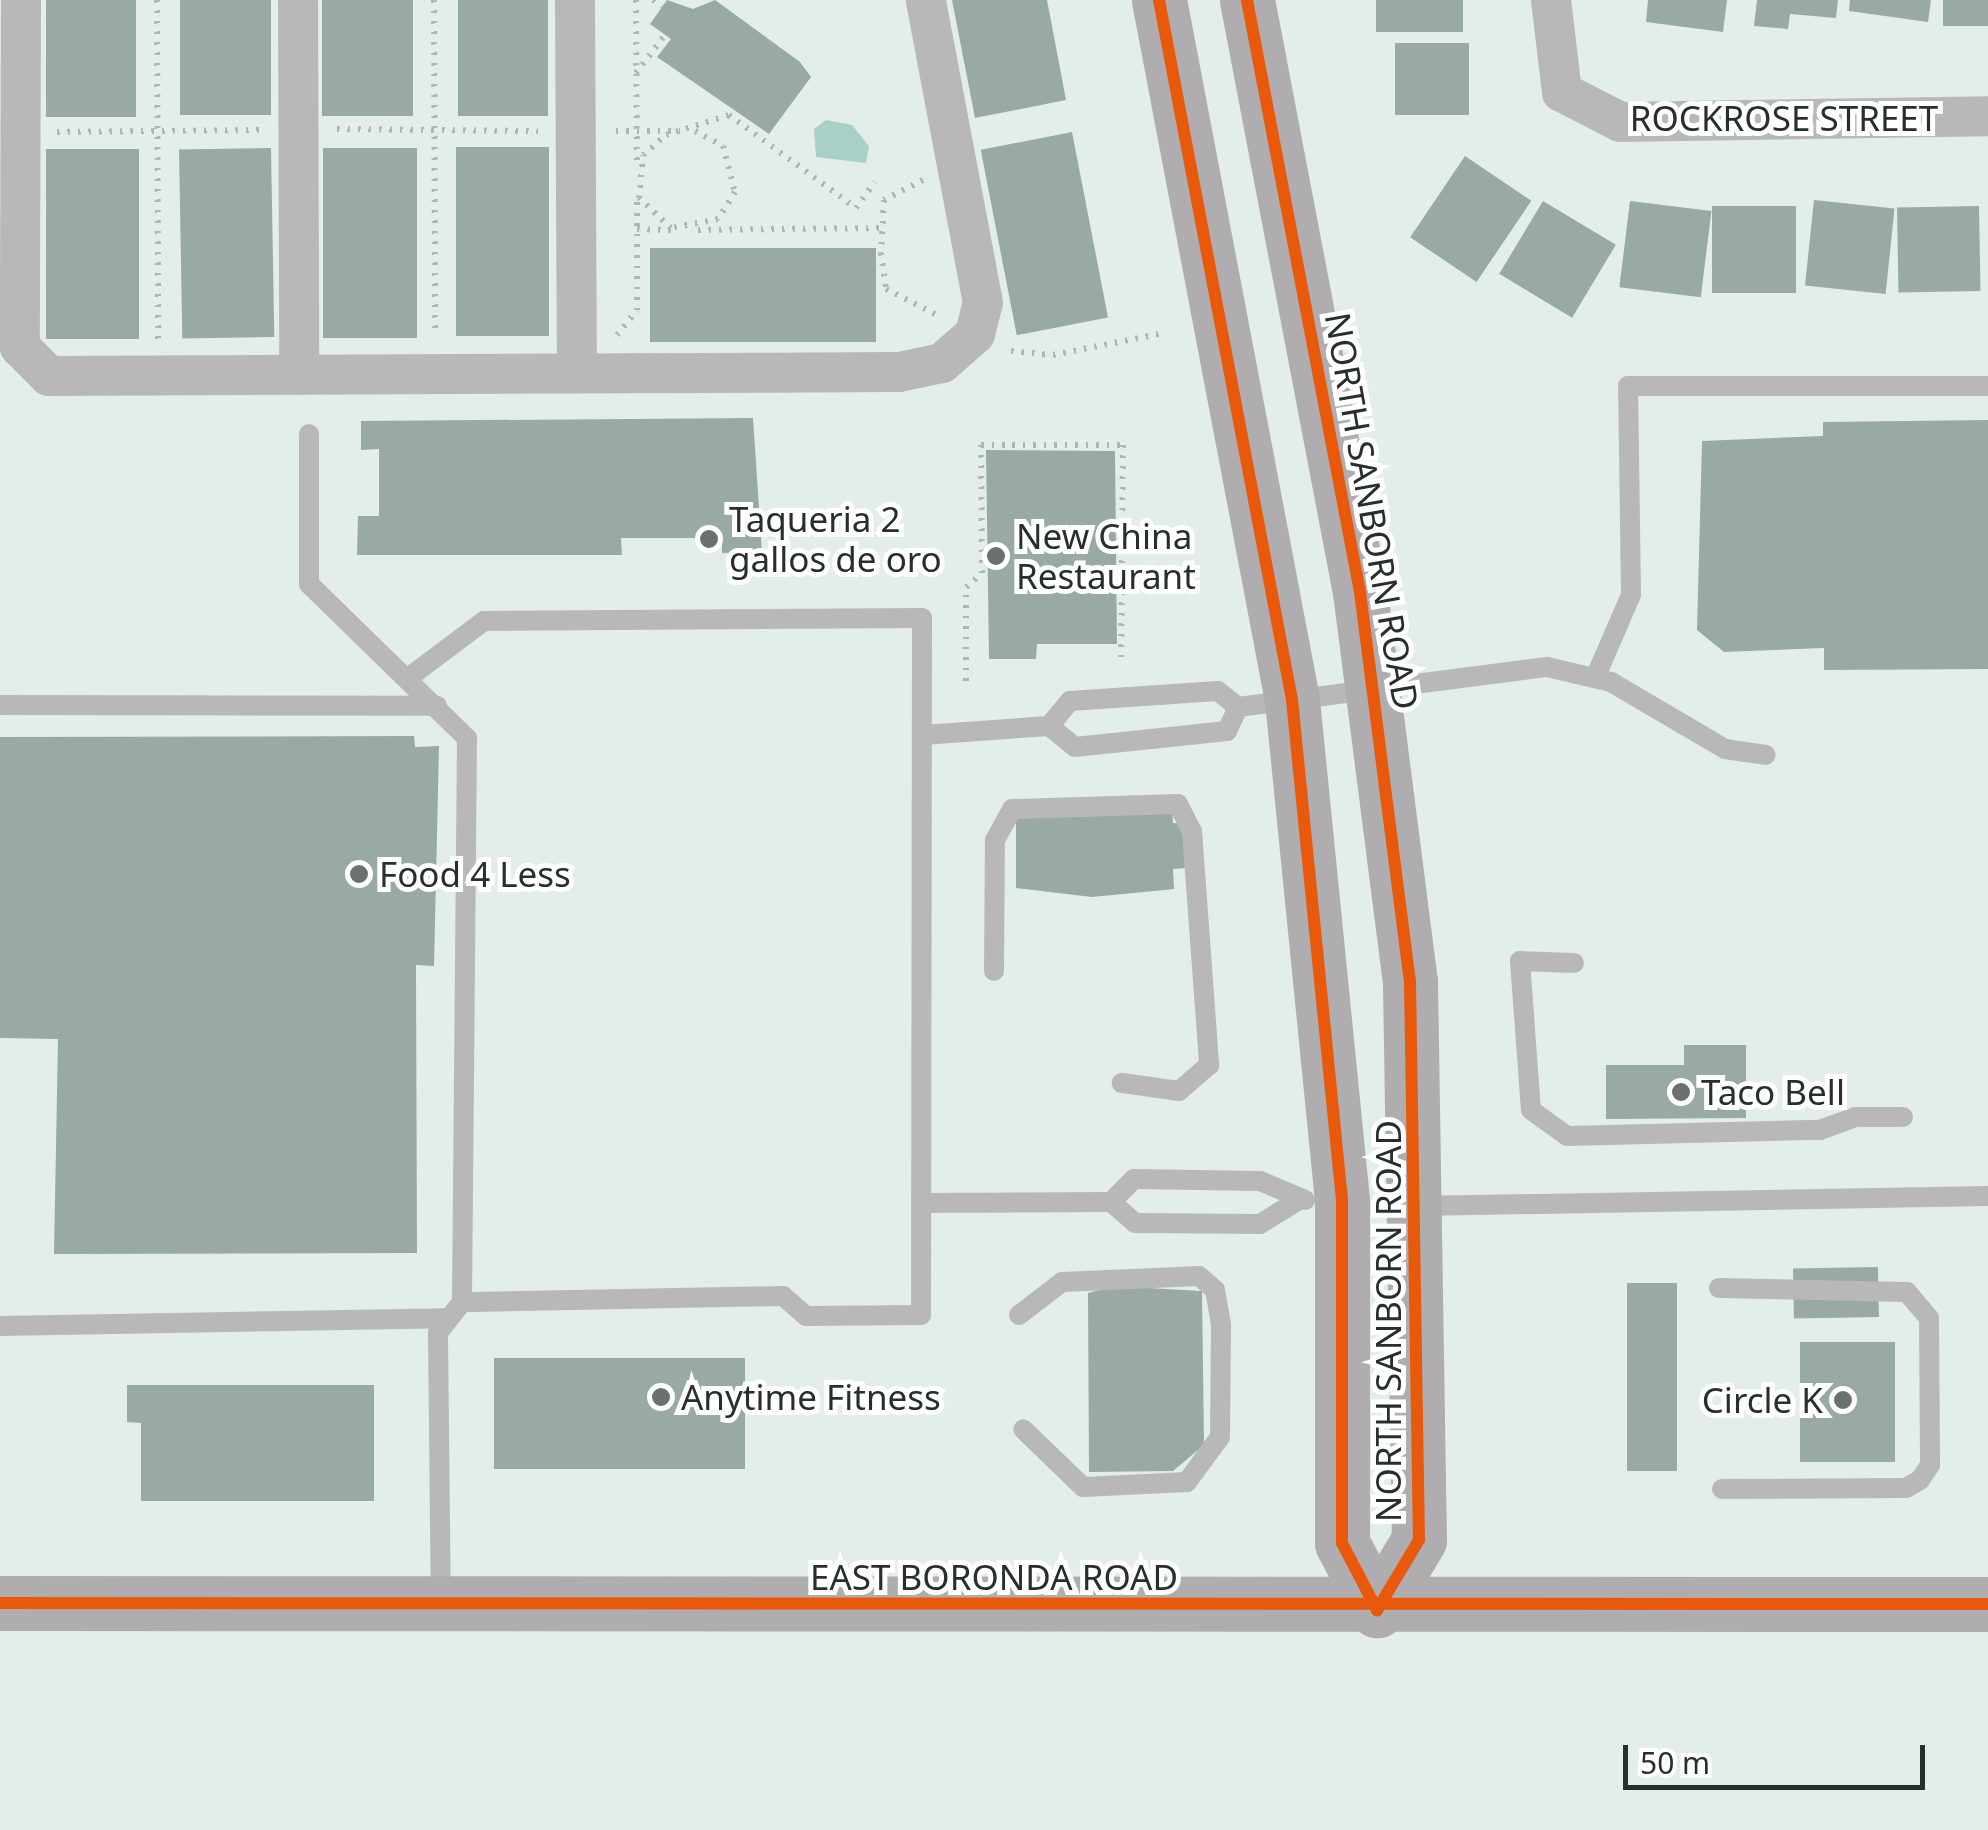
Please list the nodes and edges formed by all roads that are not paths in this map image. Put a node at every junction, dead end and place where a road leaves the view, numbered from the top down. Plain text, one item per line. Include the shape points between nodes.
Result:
1 (21, 0) edge
2 (298, 0) edge
3 (575, 0) edge
4 (926, 0) edge
5 (1160, 0) edge
6 (1247, 0) edge
7 (1551, 0) edge
8 (1988, 116) edge
9 (577, 374) junction
10 (299, 375) junction
11 (1988, 386) edge
12 (309, 434) dead end
13 (408, 678) junction
14 (1595, 678) junction
15 (1374, 683) junction
16 (1292, 700) junction
17 (0, 706) edge
18 (437, 706) junction
19 (1238, 706) junction
20 (1049, 726) junction
21 (924, 735) junction
22 (1766, 755) dead end
23 (1574, 963) dead end
24 (994, 971) dead end
25 (1122, 1083) dead end
26 (1903, 1117) dead end
27 (1988, 1196) edge
28 (1320, 1200) junction
29 (1111, 1202) junction
30 (922, 1203) junction
31 (1419, 1206) junction
32 (1719, 1288) dead end
33 (455, 1310) junction
34 (1020, 1315) dead end
35 (0, 1326) edge
36 (1022, 1429) dead end
37 (1722, 1489) dead end
38 (441, 1602) junction
39 (0, 1603) edge
40 (1988, 1604) edge
41 (1377, 1610) junction

1 - 10 street via 28,363 49,376
2 - 10 street
3 - 9 street
4 - 9 street via 983,303 965,348 899,372
5 - 16 main road, NORTH SANBORN ROAD
6 - 15 main road, NORTH SANBORN ROAD
7 - 8 street, ROCKROSE STREET via 1562,92 1620,122
9 - 10 street
11 - 14 lane via 1628,386 1631,596
12 - 13 lane via 309,584
13 - 18 lane
13 - 21 lane via 484,621 922,618
14 - 15 lane via 1547,667
14 - 22 lane via 1725,749
15 - 16 lane
15 - 31 main road, NORTH SANBORN ROAD via 1410,982
16 - 19 lane
16 - 28 main road, NORTH SANBORN ROAD
17 - 18 lane
18 - 33 lane via 468,738
19 - 20 lane via 1218,691 1070,701
19 - 20 lane via 1227,731 1075,746
20 - 21 lane
21 - 30 lane
23 - 26 lane via 1520,962 1530,1110 1567,1136 1820,1130 1855,1117
24 - 25 lane via 994,840 1012,809 1178,804 1192,830 1209,1065 1179,1091
27 - 31 lane
28 - 29 lane via 1260,1224 1134,1223
28 - 29 lane via 1260,1180 1134,1179
28 - 41 main road, NORTH SANBORN ROAD via 1342,1543
29 - 30 lane
30 - 33 lane via 921,1316 806,1316 783,1296
31 - 41 main road, NORTH SANBORN ROAD via 1418,1540
32 - 37 lane via 1907,1292 1929,1318 1930,1465 1920,1480 1906,1488
33 - 35 lane
33 - 38 lane via 438,1333
34 - 36 lane via 1062,1282 1198,1276 1215,1290 1221,1325 1220,1437 1186,1482 1083,1486
38 - 39 main road, EAST BORONDA ROAD
38 - 41 main road, EAST BORONDA ROAD
40 - 41 main road, EAST BORONDA ROAD

